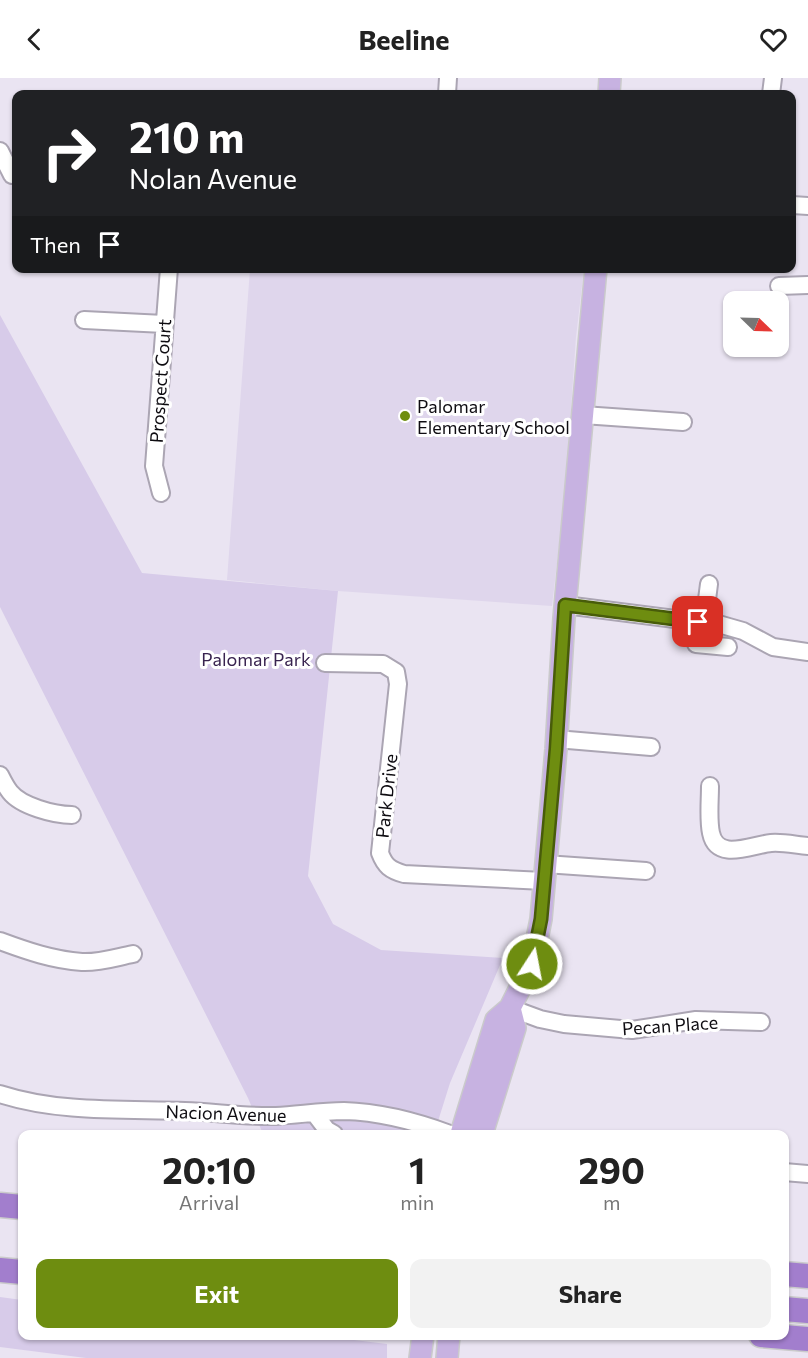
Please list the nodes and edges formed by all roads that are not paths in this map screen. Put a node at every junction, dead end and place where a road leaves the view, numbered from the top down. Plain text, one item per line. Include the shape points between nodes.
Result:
1 (0, 151) edge
2 (10, 176) edge
3 (169, 273) edge
4 (596, 273) edge
5 (808, 285) edge
6 (778, 286) dead end
7 (84, 320) dead end
8 (164, 324) junction
9 (583, 415) junction
10 (683, 422) dead end
11 (161, 493) dead end
12 (709, 584) dead end
13 (565, 605) junction
14 (704, 623) junction
15 (696, 644) dead end
16 (728, 647) dead end
17 (808, 652) edge
18 (325, 663) dead end
19 (556, 739) junction
20 (651, 747) dead end
21 (0, 775) edge
22 (710, 786) dead end
23 (72, 815) dead end
24 (808, 846) edge
25 (646, 871) dead end
26 (545, 872) junction
27 (0, 941) edge
28 (133, 954) dead end
29 (510, 1008) junction
30 (761, 1023) dead end
31 (0, 1094) edge
32 (314, 1113) junction
33 (327, 1130) edge
34 (437, 1130) edge
35 (462, 1130) edge
36 (483, 1130) edge
37 (789, 1172) edge
38 (808, 1174) edge
39 (0, 1205) edge
40 (18, 1207) edge
41 (0, 1269) edge
42 (18, 1271) edge
43 (789, 1274) edge
44 (808, 1276) edge
45 (789, 1309) edge
46 (808, 1311) edge
47 (789, 1323) edge
48 (808, 1325) edge
49 (789, 1337) edge
50 (808, 1339) edge

1 - 2 street
3 - 8 street, Prospect Court
4 - 9 main road
5 - 6 street
7 - 8 street
8 - 11 street, Prospect Court via 154,466
9 - 10 street
9 - 13 main road
12 - 14 street
13 - 14 street
13 - 19 main road
14 - 17 street via 743,631 773,647
15 - 16 street
18 - 26 street, Park Drive via 383,664 396,672 398,684 380,853 390,870 404,874
19 - 20 street
19 - 26 main road
21 - 23 street via 19,801 57,815
22 - 24 street via 711,834 724,850 772,843
25 - 26 street
26 - 29 main road via 532,964
27 - 28 street via 27,951 83,962
29 - 30 street, Pecan Place via 564,1024 632,1030 695,1020
29 - 35 main road via 496,1020
29 - 36 main road via 514,1028
31 - 32 street, Nacion Avenue via 63,1107 249,1116
32 - 33 street
32 - 34 street, Nacion Avenue via 367,1112
37 - 38 street
39 - 40 highway
41 - 42 highway
43 - 44 highway
45 - 46 highway
47 - 48 highway
49 - 50 highway

